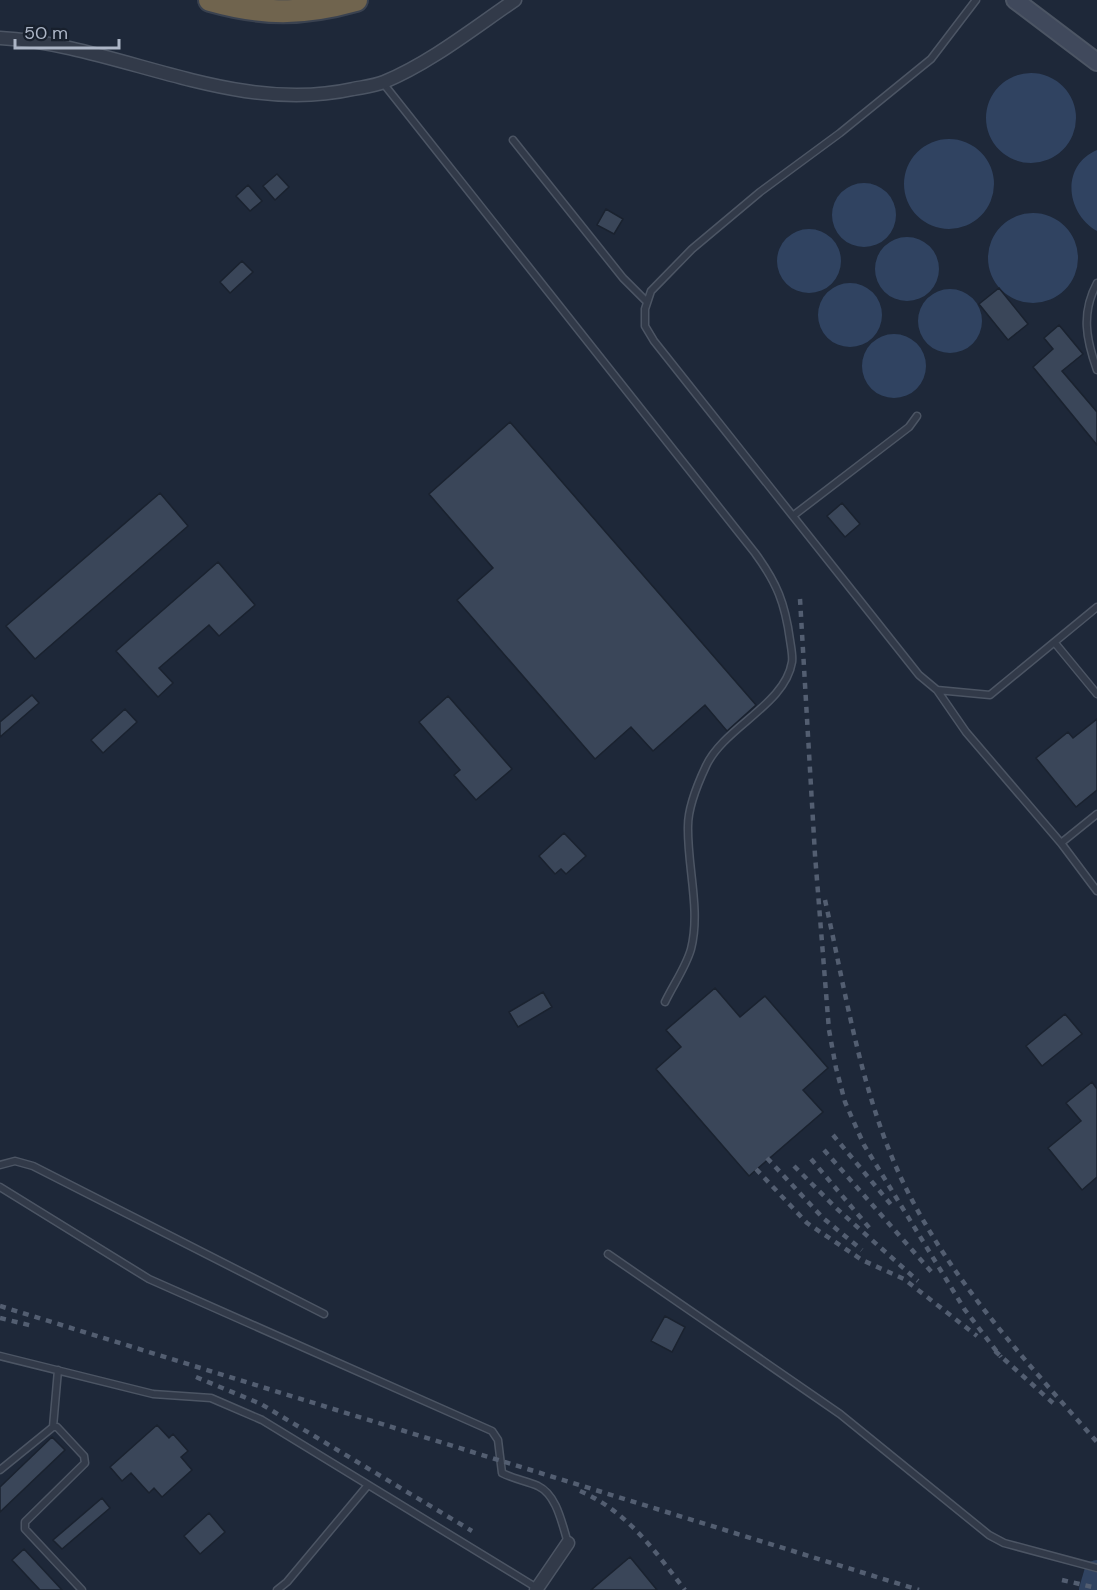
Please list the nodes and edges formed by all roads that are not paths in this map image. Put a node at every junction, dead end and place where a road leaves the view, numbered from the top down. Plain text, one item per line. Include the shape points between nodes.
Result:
1 (210, 0) edge
2 (356, 0) edge
3 (515, 0) edge
4 (976, 0) edge
5 (1016, 0) edge
6 (0, 38) edge
7 (1097, 62) edge
8 (383, 82) junction
9 (513, 140) dead end
10 (1097, 283) edge
11 (647, 302) junction
12 (1097, 370) edge
13 (917, 417) dead end
14 (794, 515) junction
15 (1097, 608) edge
16 (1055, 643) junction
17 (937, 690) junction
18 (1097, 694) edge
19 (1097, 814) edge
20 (1061, 843) junction
21 (1097, 891) edge
22 (665, 1002) dead end
23 (0, 1165) edge
24 (0, 1187) edge
25 (608, 1254) dead end
26 (324, 1314) dead end
27 (0, 1356) edge
28 (58, 1370) junction
29 (53, 1427) junction
30 (0, 1470) edge
31 (368, 1485) junction
32 (568, 1543) joint
33 (1097, 1568) edge
34 (536, 1589) edge
35 (82, 1590) edge
36 (277, 1590) edge

1 - 2 highway via 259,12 292,13
3 - 8 street via 415,66
4 - 11 lane via 931,59 692,249 651,291
5 - 7 main road
6 - 8 street via 269,94 332,94
8 - 22 lane via 755,553 774,579 783,600 793,661 787,678 717,748 693,800 688,824 694,916 691,949
9 - 11 lane via 622,278
10 - 12 lane via 1089,298 1085,321
11 - 14 lane via 645,326 654,341
13 - 14 lane
14 - 17 lane via 919,675
15 - 16 lane
16 - 17 lane via 990,695
16 - 18 lane
17 - 20 lane via 966,732
19 - 20 lane
20 - 21 lane
23 - 26 lane via 15,1161 33,1166
24 - 32 lane via 149,1279 492,1431 498,1440 502,1473 548,1494
25 - 33 lane via 840,1414 989,1535
27 - 28 lane
28 - 29 lane
28 - 31 lane via 153,1394 212,1398 262,1420
29 - 30 lane
29 - 35 lane via 84,1456 85,1462 29,1516 25,1529
31 - 34 lane
31 - 36 lane
32 - 34 street

